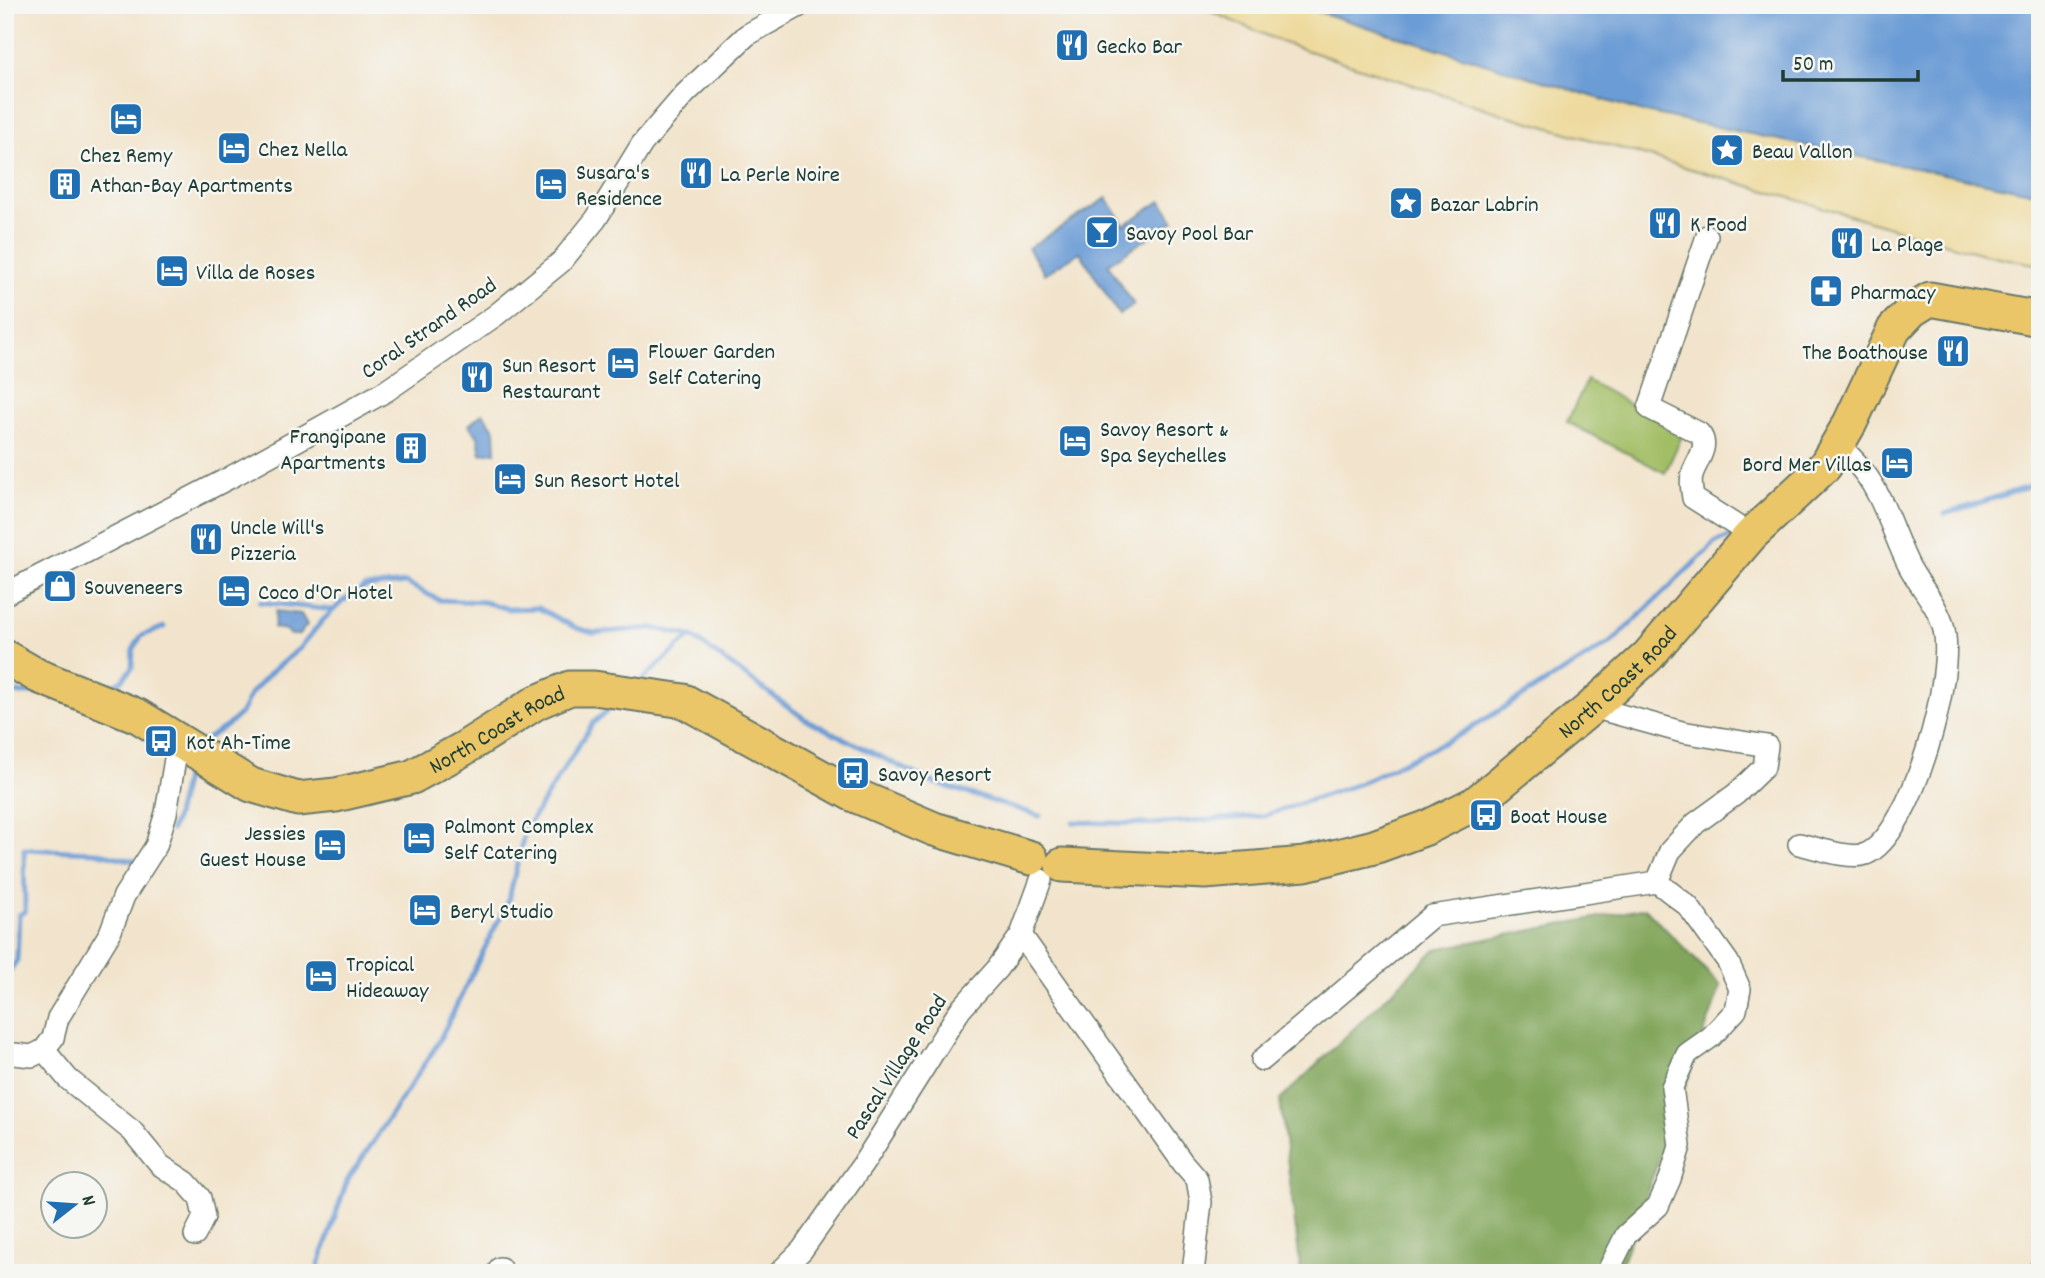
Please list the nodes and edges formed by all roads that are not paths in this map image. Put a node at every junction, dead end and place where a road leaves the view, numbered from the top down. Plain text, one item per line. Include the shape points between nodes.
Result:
1 (801, 5) edge
2 (1707, 236) dead end
3 (2040, 319) edge
4 (1838, 444) junction
5 (1751, 535) junction
6 (5, 594) edge
7 (5, 657) edge
8 (1592, 707) junction
9 (181, 741) junction
10 (1799, 844) dead end
11 (1045, 868) junction
12 (1657, 882) junction
13 (1021, 935) junction
14 (44, 1050) junction
15 (5, 1054) edge
16 (1262, 1060) dead end
17 (195, 1235) dead end
18 (779, 1273) edge
19 (1193, 1273) edge
20 (1607, 1273) edge

1 - 6 street, Coral Strand Road via 747,35 685,94 642,144 596,219 561,262 496,315 386,391
2 - 5 street via 1649,408 1704,438 1692,474 1693,499
3 - 4 main road, North Coast Road via 1930,299 1912,310 1894,329
4 - 5 main road, North Coast Road via 1825,466
4 - 10 street via 1865,472 1940,618 1946,643 1944,682 1922,771 1891,832 1869,853 1854,857
5 - 8 main road, North Coast Road via 1648,656
7 - 9 main road, North Coast Road via 38,676 138,716
8 - 11 main road, North Coast Road via 1476,803 1374,847 1304,864 1205,872
8 - 12 street via 1682,732 1767,746 1764,767 1696,823 1670,851
9 - 11 main road, North Coast Road via 251,785 298,799 412,777 537,702 570,688 684,701 852,794 934,830
9 - 14 street via 156,846 124,896 110,933 76,986
11 - 13 street, Pascal Village Road
12 - 16 street via 1432,916
12 - 20 street via 1688,906 1728,962 1740,989 1736,1010 1687,1054 1672,1087 1679,1146 1670,1180 1658,1206 1626,1235
13 - 18 street, Pascal Village Road via 960,1010 863,1164 802,1250
13 - 19 street via 1197,1179 1201,1202
14 - 15 street via 32,1056
14 - 17 street via 68,1079 132,1130 160,1165 200,1198 204,1217

